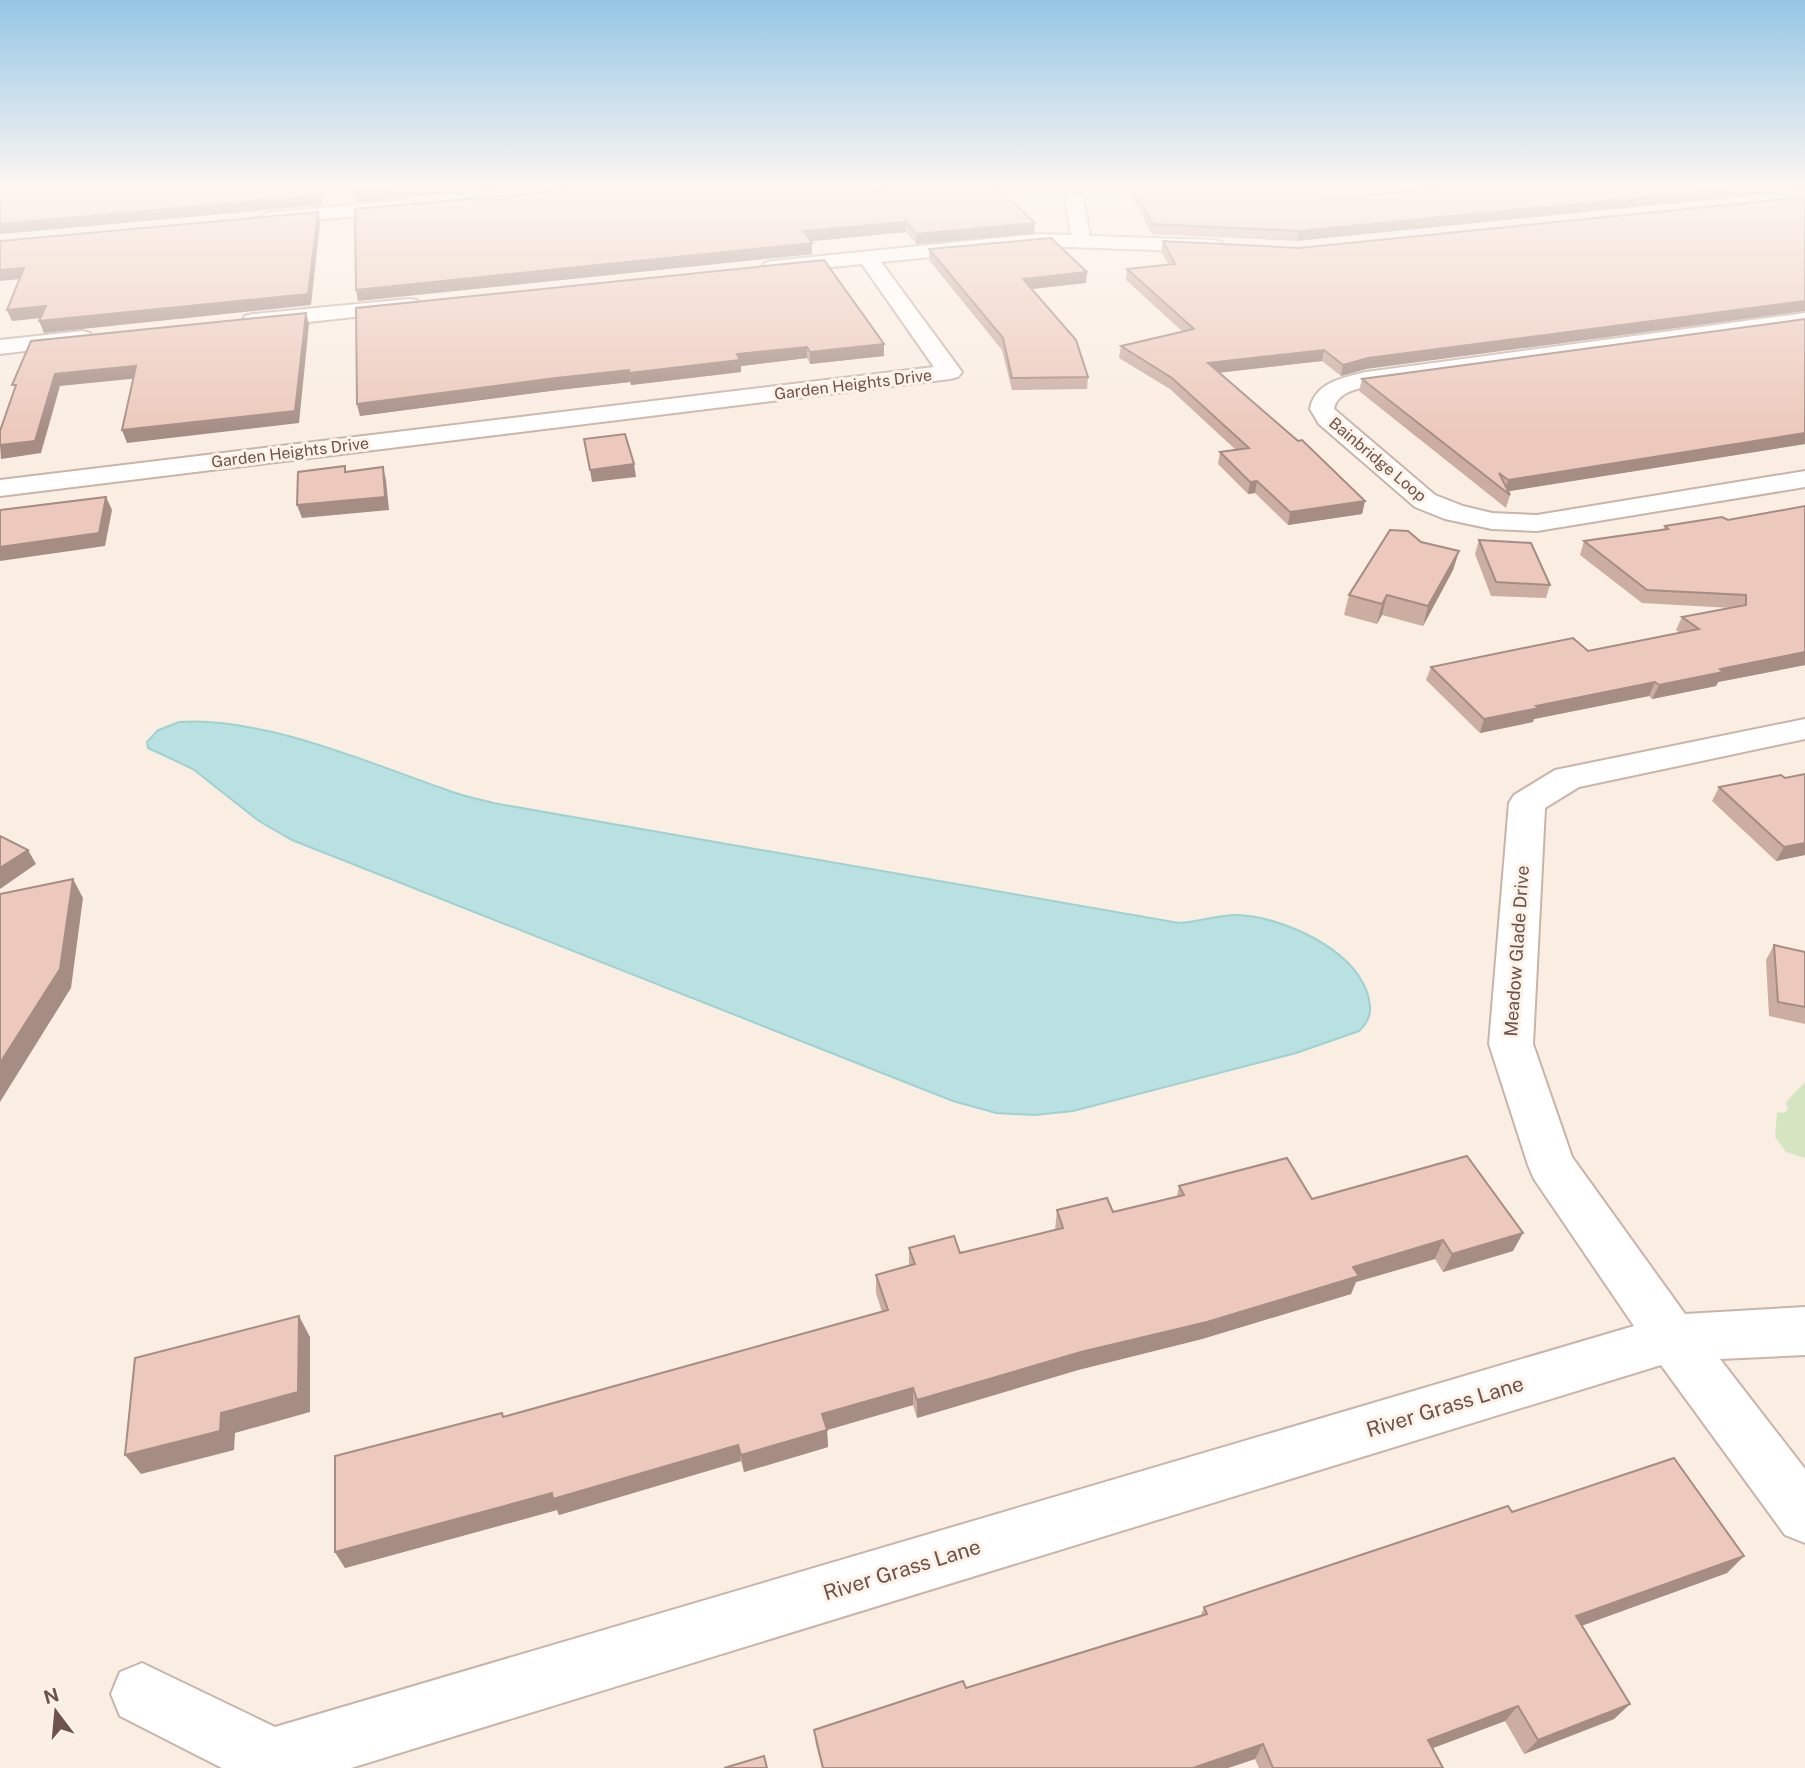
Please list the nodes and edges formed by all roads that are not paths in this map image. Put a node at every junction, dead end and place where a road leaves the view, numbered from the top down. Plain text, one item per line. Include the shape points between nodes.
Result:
1 (757, 269) edge
2 (762, 269) edge
3 (875, 269) edge
4 (426, 303) edge
5 (1805, 320) edge
6 (234, 323) edge
7 (96, 337) edge
8 (0, 347) edge
9 (1805, 479) edge
10 (0, 488) edge
11 (1805, 729) edge
12 (1805, 1331) edge
13 (1672, 1338) junction
14 (1805, 1515) edge
15 (142, 1694) dead end

1 - 2 street
3 - 10 street, Garden Heights Drive via 950,372
4 - 6 street
5 - 9 street, Bainbridge Loop via 1366,379 1340,386 1324,399 1322,409 1328,419 1425,500 1492,521 1537,523
7 - 8 street
11 - 13 street, Meadow Glade Drive via 1568,778 1527,803 1511,1044 1551,1165
12 - 13 street
13 - 14 street
13 - 15 street, River Grass Lane via 273,1760

